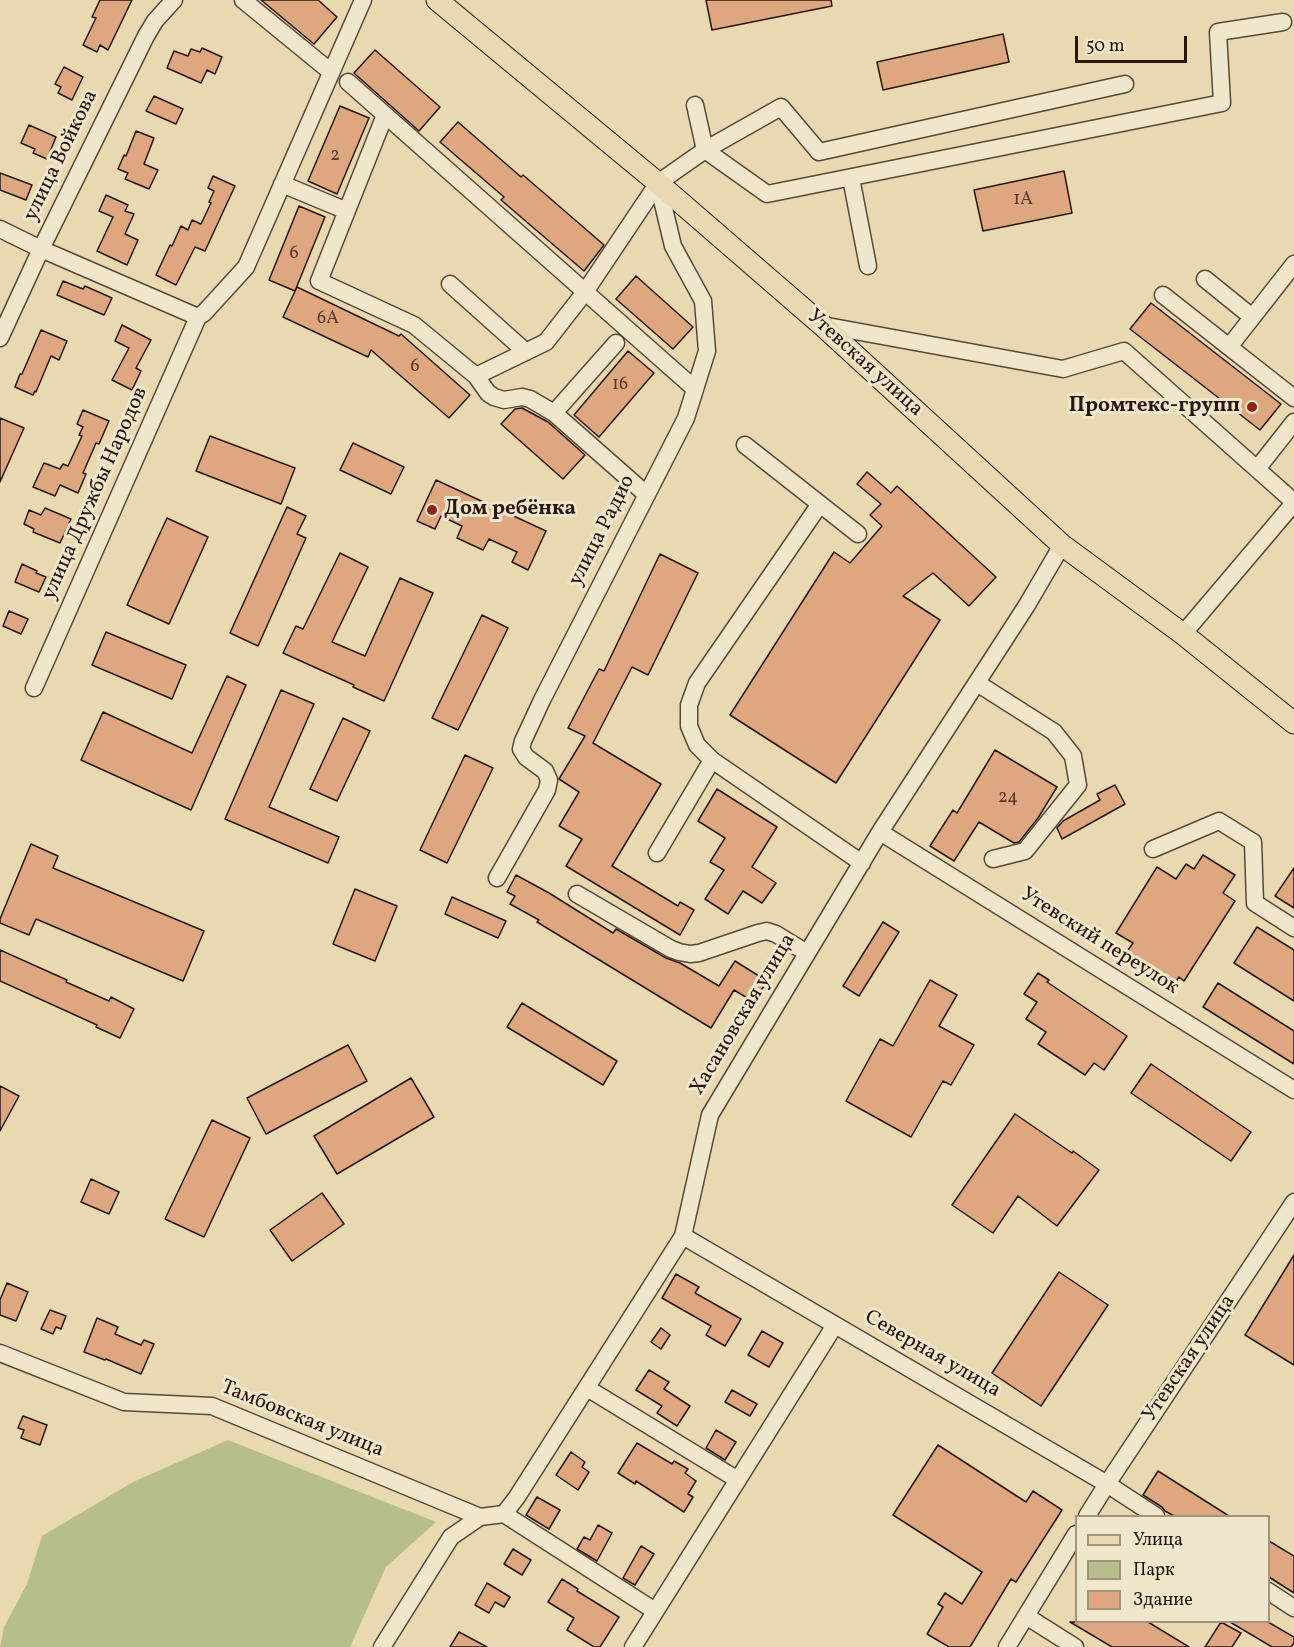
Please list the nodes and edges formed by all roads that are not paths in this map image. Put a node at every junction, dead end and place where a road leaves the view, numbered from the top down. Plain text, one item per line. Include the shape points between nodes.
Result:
1 (174, 0) edge
2 (243, 0) edge
3 (363, 0) edge
4 (437, 0) edge
5 (1282, 22) dead end
6 (331, 72) junction
7 (348, 82) dead end
8 (1125, 84) dead end
9 (695, 105) dead end
10 (385, 115) junction
11 (705, 150) junction
12 (851, 178) junction
13 (658, 183) junction
14 (282, 184) junction
15 (347, 211) junction
16 (0, 229) edge
17 (41, 249) junction
18 (1294, 264) edge
19 (868, 266) dead end
20 (1204, 279) dead end
21 (450, 284) dead end
22 (585, 292) junction
23 (1163, 295) dead end
24 (198, 317) junction
25 (1252, 317) junction
26 (822, 325) junction
27 (0, 338) edge
28 (616, 343) dead end
29 (1228, 347) junction
30 (526, 352) junction
31 (476, 376) junction
32 (695, 389) junction
33 (1294, 398) edge
34 (554, 413) junction
35 (1294, 422) edge
36 (745, 445) dead end
37 (1257, 469) junction
38 (647, 495) junction
39 (1294, 502) edge
40 (820, 504) junction
41 (858, 534) dead end
42 (1062, 545) junction
43 (1182, 634) junction
44 (976, 683) junction
45 (34, 688) dead end
46 (1294, 723) edge
47 (712, 760) junction
48 (880, 832) junction
49 (1153, 849) dead end
50 (657, 853) dead end
51 (993, 858) dead end
52 (862, 863) junction
53 (497, 878) dead end
54 (577, 894) dead end
55 (1294, 928) edge
56 (807, 953) junction
57 (1294, 1089) edge
58 (1294, 1202) edge
59 (683, 1236) junction
60 (835, 1325) junction
61 (0, 1353) edge
62 (587, 1388) junction
63 (738, 1480) junction
64 (1107, 1484) junction
65 (504, 1514) junction
66 (1088, 1515) edge
67 (1154, 1515) edge
68 (480, 1516) junction
69 (1075, 1537) edge
70 (1270, 1592) edge
71 (1294, 1608) edge
72 (655, 1611) junction
73 (1026, 1616) junction
74 (382, 1647) edge
75 (633, 1647) edge
76 (1007, 1647) edge
77 (1075, 1647) edge

1 - 17 street, улица Войкова via 146,36
2 - 6 street
3 - 6 street, улица Дружбы Народов
4 - 13 main road, Утевская улица
5 - 12 street via 1218,32 1222,103
6 - 14 street, улица Дружбы Народов
7 - 10 street
8 - 11 street via 819,152 781,107
9 - 11 street
10 - 15 street
10 - 22 street
11 - 12 street via 767,195
11 - 13 street
12 - 19 street
13 - 22 street
13 - 26 main road, Утевская улица
13 - 32 street, улица Радио via 673,246 703,301 707,351
14 - 15 street
14 - 24 street, улица Дружбы Народов via 246,267
15 - 31 street via 319,281 414,325
16 - 17 street
17 - 24 street
17 - 27 street, улица Войкова
18 - 25 street
20 - 25 street
21 - 30 street
22 - 30 street via 546,342
22 - 32 street
23 - 29 street
24 - 45 street, улица Дружбы Народов
25 - 29 street
26 - 37 street via 1063,369 1124,351
26 - 42 main road, Утевская улица
28 - 34 street
29 - 33 street
30 - 31 street
31 - 34 street via 494,397 530,399
32 - 38 street, улица Радио via 686,418
34 - 38 street
35 - 37 street
36 - 40 street
37 - 39 street
38 - 53 street, улица Радио via 523,741 521,749 526,757 549,780
39 - 43 street
40 - 41 street
40 - 47 street via 697,683 689,705 689,726 697,745
42 - 43 main road, Утевская улица
42 - 44 street, Хасановская улица
43 - 46 main road, Утевская улица
44 - 48 street, Хасановская улица
44 - 51 street via 1054,732 1072,756 1078,785 1025,850
47 - 50 street
47 - 52 street
48 - 52 street, Хасановская улица
48 - 57 street, Утевский переулок
49 - 55 street via 1219,821 1252,842 1255,903
52 - 56 street, Хасановская улица
54 - 56 street via 679,952 699,952 767,931
56 - 59 street, Хасановская улица via 710,1115
58 - 64 street, Утевская улица
59 - 60 street, Северная улица
59 - 62 street, Хасановская улица
60 - 63 street
60 - 64 street, Северная улица
61 - 68 street, Тамбовская улица via 124,1402 212,1406
62 - 63 street
62 - 65 street, Хасановская улица
63 - 72 street
64 - 66 street, Утевская улица
64 - 67 street, Северная улица
65 - 68 street
65 - 72 street
68 - 74 street via 451,1537
69 - 73 street
70 - 71 street
72 - 75 street
73 - 76 street
73 - 77 street

